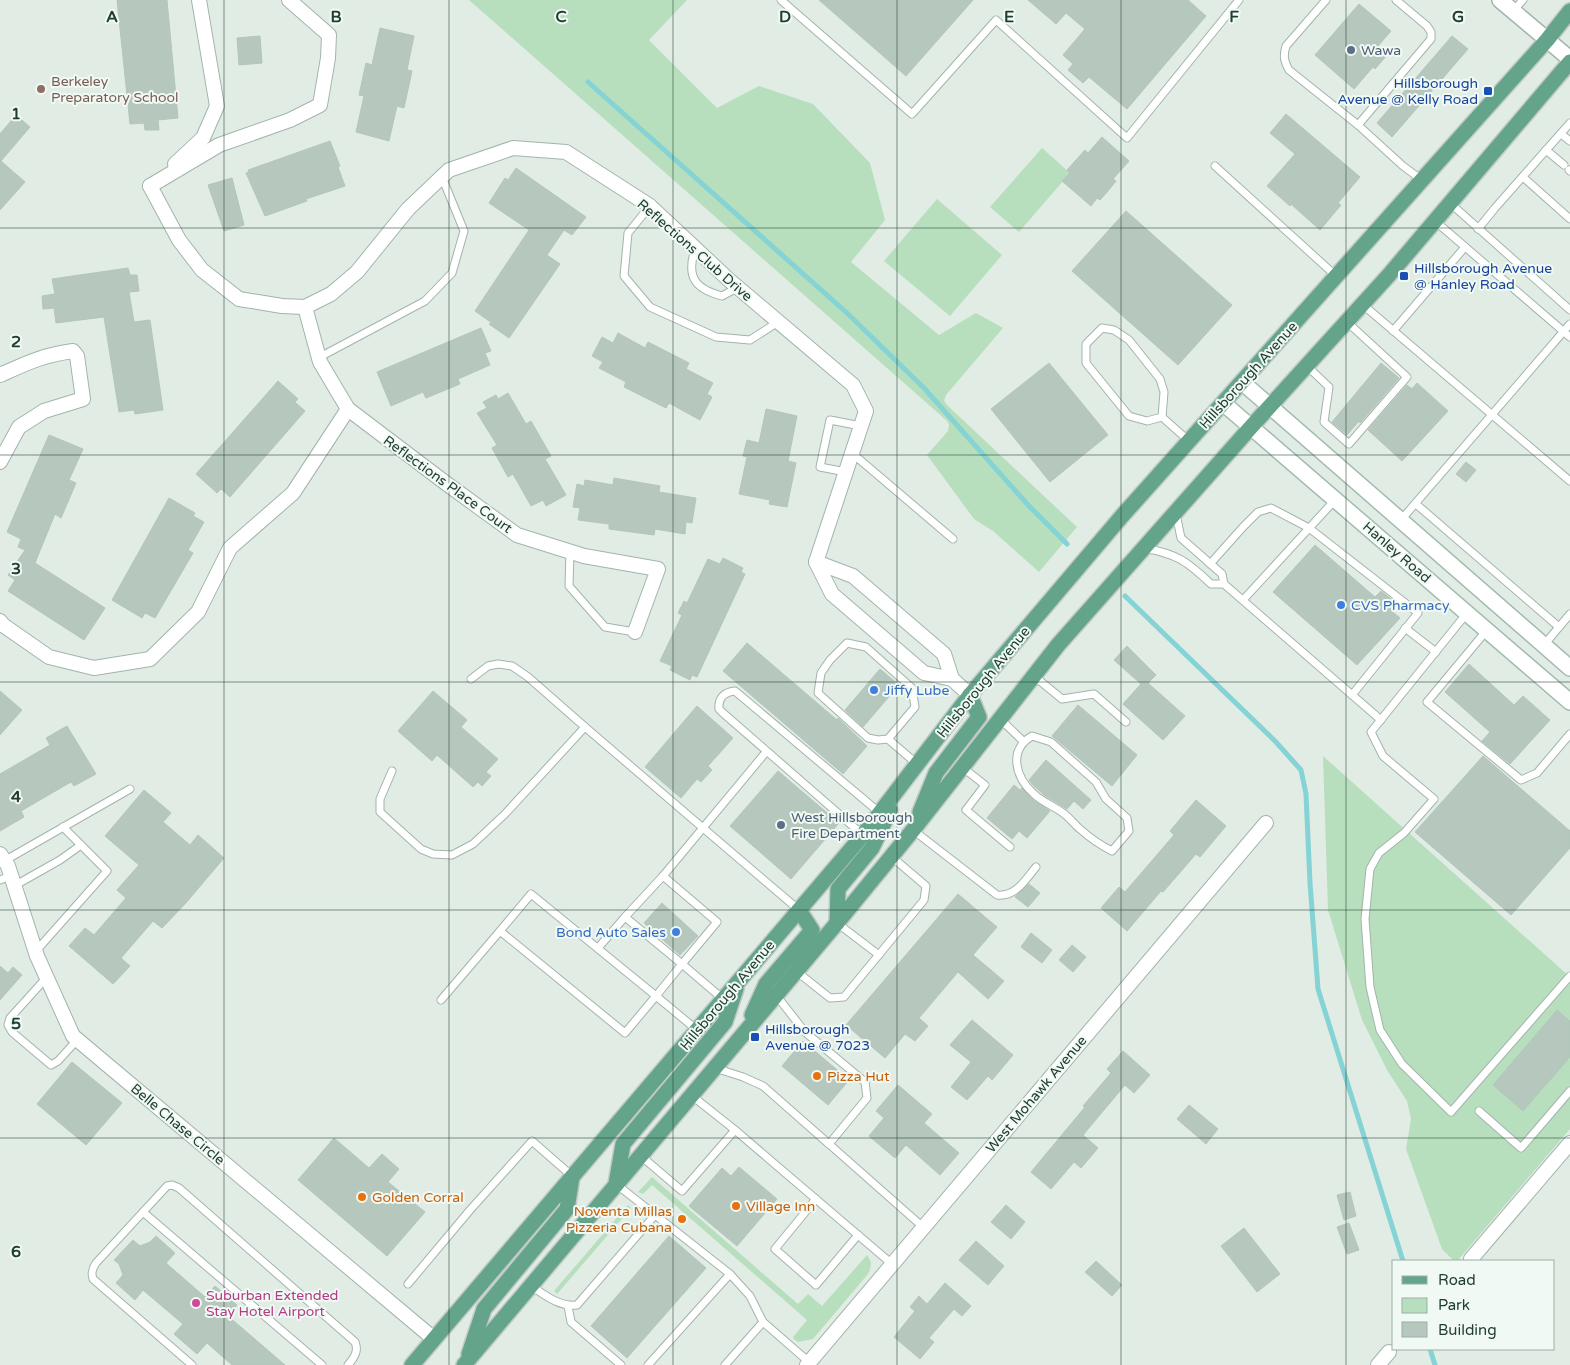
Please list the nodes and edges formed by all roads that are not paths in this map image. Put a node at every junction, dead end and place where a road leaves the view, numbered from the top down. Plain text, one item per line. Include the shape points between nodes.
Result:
1 (199, 0) edge
2 (289, 0) edge
3 (781, 0) edge
4 (1239, 0) edge
5 (1326, 0) edge
6 (1396, 0) edge
7 (1500, 0) edge
8 (1518, 6) edge
9 (1570, 12) edge
10 (1547, 40) junction
11 (1570, 61) edge
12 (1570, 123) edge
13 (1358, 125) junction
14 (1561, 134) junction
15 (1570, 141) edge
16 (1546, 150) junction
17 (1215, 166) dead end
18 (1567, 169) edge
19 (442, 177) junction
20 (1522, 178) junction
21 (1422, 180) junction
22 (150, 186) junction
23 (1450, 204) junction
24 (650, 206) junction
25 (1570, 219) edge
26 (1435, 221) junction
27 (1478, 229) junction
28 (1465, 247) junction
29 (695, 249) junction
30 (1336, 277) junction
31 (737, 288) junction
32 (1362, 304) junction
33 (305, 307) junction
34 (1570, 310) edge
35 (778, 322) junction
36 (1347, 322) junction
37 (1570, 324) edge
38 (1394, 331) junction
39 (1564, 331) junction
40 (1570, 337) edge
41 (318, 358) junction
42 (1307, 366) junction
43 (0, 375) edge
44 (1242, 382) junction
45 (1223, 403) junction
46 (1270, 406) junction
47 (348, 409) junction
48 (1492, 414) junction
49 (1162, 417) junction
50 (861, 426) junction
51 (1251, 427) junction
52 (1189, 441) junction
53 (2, 453) edge
54 (853, 454) junction
55 (846, 472) junction
56 (1570, 481) edge
57 (1336, 499) junction
58 (1416, 504) junction
59 (1176, 512) junction
60 (1401, 520) junction
61 (1309, 528) junction
62 (953, 539) dead end
63 (1144, 548) junction
64 (570, 552) junction
65 (816, 562) junction
66 (1210, 564) junction
67 (1224, 584) junction
68 (1484, 592) junction
69 (1243, 600) junction
70 (1467, 613) junction
71 (1570, 614) edge
72 (0, 621) edge
73 (1559, 627) junction
74 (1405, 628) junction
75 (1487, 630) junction
76 (635, 632) joint
77 (1544, 645) junction
78 (1436, 652) junction
79 (1527, 665) junction
80 (1570, 668) edge
81 (1034, 676) junction
82 (471, 679) dead end
83 (952, 679) junction
84 (970, 695) junction
85 (1352, 695) junction
86 (1570, 702) edge
87 (999, 719) junction
88 (1381, 720) junction
89 (1126, 722) dead end
90 (585, 727) junction
91 (1570, 734) edge
92 (888, 739) junction
93 (1023, 741) junction
94 (766, 752) junction
95 (917, 764) junction
96 (962, 767) junction
97 (392, 771) dead end
98 (904, 782) junction
99 (130, 789) dead end
100 (880, 813) junction
101 (1266, 823) dead end
102 (63, 828) junction
103 (703, 828) junction
104 (913, 830) junction
105 (863, 835) junction
106 (81, 845) junction
107 (1010, 847) dead end
108 (891, 856) junction
109 (2, 858) edge
110 (1036, 867) dead end
111 (663, 876) junction
112 (8, 881) edge
113 (799, 910) junction
114 (625, 917) junction
115 (837, 923) junction
116 (500, 931) junction
117 (598, 948) junction
118 (36, 952) junction
119 (879, 955) junction
120 (682, 964) junction
121 (796, 971) junction
122 (1570, 976) edge
123 (47, 977) junction
124 (739, 981) junction
125 (776, 995) junction
126 (656, 996) junction
127 (724, 999) junction
128 (441, 1000) dead end
129 (697, 1030) junction
130 (745, 1032) junction
131 (78, 1040) junction
132 (714, 1068) junction
133 (1570, 1091) edge
134 (692, 1095) junction
135 (1479, 1111) dead end
136 (735, 1130) junction
137 (1570, 1143) edge
138 (829, 1144) junction
139 (640, 1156) junction
140 (572, 1176) junction
141 (616, 1184) junction
142 (816, 1199) junction
143 (143, 1212) junction
144 (655, 1215) junction
145 (924, 1227) junction
146 (858, 1235) junction
147 (1471, 1259) dead end
148 (892, 1264) junction
149 (730, 1274) junction
150 (408, 1284) dead end
151 (530, 1286) junction
152 (568, 1306) junction
153 (763, 1322) junction
154 (434, 1339) junction
155 (1389, 1352) dead end
156 (465, 1364) edge
157 (808, 1364) edge
158 (192, 1365) edge
159 (322, 1365) edge
160 (348, 1365) edge
161 (412, 1365) edge
162 (621, 1365) edge
163 (648, 1365) edge
164 (725, 1365) edge
165 (1378, 1365) edge

1 - 22 street via 217,106 203,138
2 - 22 street via 329,35 320,105 290,120 219,145
3 - 4 lane via 912,114 996,20 1127,138
5 - 13 lane via 1286,46 1285,63 1289,70
6 - 13 lane via 1427,26 1431,39
7 - 8 main road
8 - 10 main road
9 - 10 main road, Hillsborough Avenue
10 - 11 main road
10 - 21 main road, Hillsborough Avenue
11 - 23 main road
12 - 14 lane
13 - 21 lane
14 - 15 lane
14 - 16 lane
16 - 18 lane
16 - 20 lane
17 - 30 lane
19 - 24 street, Reflections Club Drive via 449,170 513,148 566,152
19 - 33 street, Reflections Club Drive via 408,209 357,272 331,294
19 - 41 lane via 464,231 452,273 425,301
20 - 25 lane
20 - 27 lane
21 - 30 main road, Hillsborough Avenue
22 - 33 street, Reflections Club Drive via 179,240 202,270 239,299
23 - 26 main road
23 - 27 lane
24 - 29 street, Reflections Club Drive
24 - 35 lane via 628,233 624,276 650,307 716,337 750,340
26 - 28 lane
26 - 32 main road
27 - 34 lane
28 - 38 lane
28 - 39 lane
29 - 31 street, Reflections Club Drive
29 - 31 lane via 691,262 694,281 707,292 722,296
30 - 44 main road, Hillsborough Avenue
31 - 35 street, Reflections Club Drive
32 - 36 main road
32 - 38 lane
33 - 41 street, Reflections Place Court
35 - 50 street, Reflections Club Drive via 854,385 866,411
36 - 42 main road
36 - 42 lane via 1407,377 1349,444 1324,422 1329,387
37 - 39 lane
38 - 48 lane
39 - 40 lane
39 - 48 lane
41 - 47 street, Reflections Place Court
42 - 46 main road
43 - 53 street via 35,359 73,352 77,356 83,399 44,411 18,427
44 - 45 main road, Hillsborough Avenue
44 - 46 main road, Hanley Road
45 - 51 main road, Hanley Road
45 - 52 main road, Hillsborough Avenue
46 - 51 main road
46 - 60 main road, Hanley Road
47 - 64 street, Reflections Place Court via 517,535
47 - 72 street via 293,493 230,548 198,612 150,659 94,668 49,657
48 - 56 lane
48 - 58 lane
49 - 49 lane via 1164,392 1160,379 1129,340 1114,330 1102,328 1086,344 1086,364 1129,416 1147,421
49 - 52 lane
50 - 54 street, Reflections Club Drive
50 - 55 lane via 830,420 820,467
51 - 57 main road, Hanley Road
51 - 59 main road
52 - 84 main road, Hillsborough Avenue
54 - 55 street, Reflections Club Drive
54 - 62 lane
55 - 65 street, Reflections Club Drive
57 - 61 lane
57 - 70 main road, Hanley Road
58 - 60 lane
58 - 73 lane
59 - 63 main road
59 - 66 lane via 1181,538
60 - 68 main road, Hanley Road
61 - 66 lane via 1271,508 1258,512
61 - 69 lane
61 - 74 lane via 1418,613
63 - 67 lane via 1178,557 1212,584
63 - 81 main road
64 - 76 lane via 569,586 605,627
64 - 76 street, Reflections Place Court via 658,569
65 - 83 street via 853,576 944,654
65 - 83 street via 832,594 924,673
66 - 67 lane via 1222,574
67 - 69 lane
68 - 70 main road
68 - 77 main road, Hanley Road
69 - 85 lane
70 - 75 main road, Hanley Road
70 - 78 lane
71 - 73 lane
73 - 77 lane
74 - 78 lane
74 - 85 lane
75 - 79 main road, Hanley Road
75 - 91 lane via 1427,702 1521,780 1536,773
77 - 79 main road
77 - 80 main road, Hanley Road
78 - 88 lane
79 - 86 main road, Hanley Road
81 - 87 main road
81 - 89 lane via 1062,699 1094,694
82 - 90 lane via 488,666 512,666
83 - 84 street
84 - 95 main road, Hillsborough Avenue
84 - 104 main road via 978,717 936,773
85 - 88 lane
87 - 93 lane
87 - 96 main road
88 - 122 lane via 1371,732 1383,756 1434,799 1404,833 1379,853 1370,869 1365,919 1370,987 1380,1030 1402,1064 1451,1112
90 - 97 lane via 505,814 473,844 452,854 433,854 421,849 380,812 380,798
90 - 103 lane
92 - 92 lane via 868,738 818,692 822,673 847,643 866,647 912,688 915,707
92 - 95 lane
93 - 93 lane via 1015,759 1020,777 1034,794 1064,813 1099,845 1112,851 1129,831 1127,818 1106,799 1096,782 1050,742 1032,736
94 - 100 lane via 718,709 721,697 727,692 735,691
94 - 103 lane
94 - 105 lane
95 - 98 main road, Hillsborough Avenue
96 - 104 main road
96 - 107 lane via 985,785 966,810
98 - 100 main road, Hillsborough Avenue
98 - 115 main road via 872,848 838,889
99 - 102 lane
100 - 105 main road, Hillsborough Avenue
101 - 145 street, West Mohawk Avenue
102 - 106 lane
102 - 109 lane
103 - 111 lane
103 - 113 lane
104 - 108 main road
104 - 110 lane via 997,895 1012,894
105 - 113 main road, Hillsborough Avenue
106 - 112 lane via 60,860
106 - 118 lane via 107,871
108 - 115 main road
108 - 119 lane via 926,886 924,900
109 - 112 street, Belle Chase Circle
111 - 114 lane
111 - 120 lane via 717,922
112 - 118 street, Belle Chase Circle
113 - 124 main road, Hillsborough Avenue
113 - 130 main road via 812,930 766,984
114 - 117 lane
114 - 120 lane
115 - 119 lane
115 - 121 main road
116 - 117 lane via 531,894
116 - 126 lane via 625,1033
116 - 128 lane
117 - 126 lane
118 - 123 street, Belle Chase Circle
119 - 121 lane via 844,997 830,998
120 - 126 lane
120 - 127 lane
121 - 125 main road
123 - 131 street, Belle Chase Circle via 73,1036
123 - 131 lane via 10,1018 8,1025 51,1065
124 - 127 main road, Hillsborough Avenue
124 - 141 main road via 725,1022 623,1144
125 - 130 main road
125 - 138 lane via 805,1032 865,1082 867,1098
126 - 129 lane
127 - 129 main road, Hillsborough Avenue
129 - 140 main road, Hillsborough Avenue
130 - 132 main road
131 - 154 street, Belle Chase Circle
132 - 134 main road
132 - 138 lane via 763,1086
133 - 135 lane via 1521,1148
134 - 136 lane
134 - 139 main road
136 - 139 lane via 682,1191
136 - 142 lane
137 - 147 street
138 - 145 lane
139 - 141 main road
140 - 150 lane via 532,1141
140 - 154 main road, Hillsborough Avenue
140 - 156 main road via 567,1209 484,1309
141 - 144 lane
141 - 151 main road
142 - 146 lane
142 - 146 lane via 775,1249 816,1285
143 - 158 lane via 96,1263 92,1270 93,1279
143 - 159 lane
143 - 160 lane via 167,1186 176,1186 355,1342 354,1356
144 - 149 lane
144 - 152 lane via 577,1305
145 - 148 street, West Mohawk Avenue
146 - 148 lane
148 - 157 street, West Mohawk Avenue
149 - 153 lane via 750,1296
149 - 163 lane
151 - 152 lane
151 - 156 main road
152 - 162 lane via 571,1322
153 - 157 lane
153 - 164 lane
154 - 161 main road, Hillsborough Avenue
155 - 165 street

